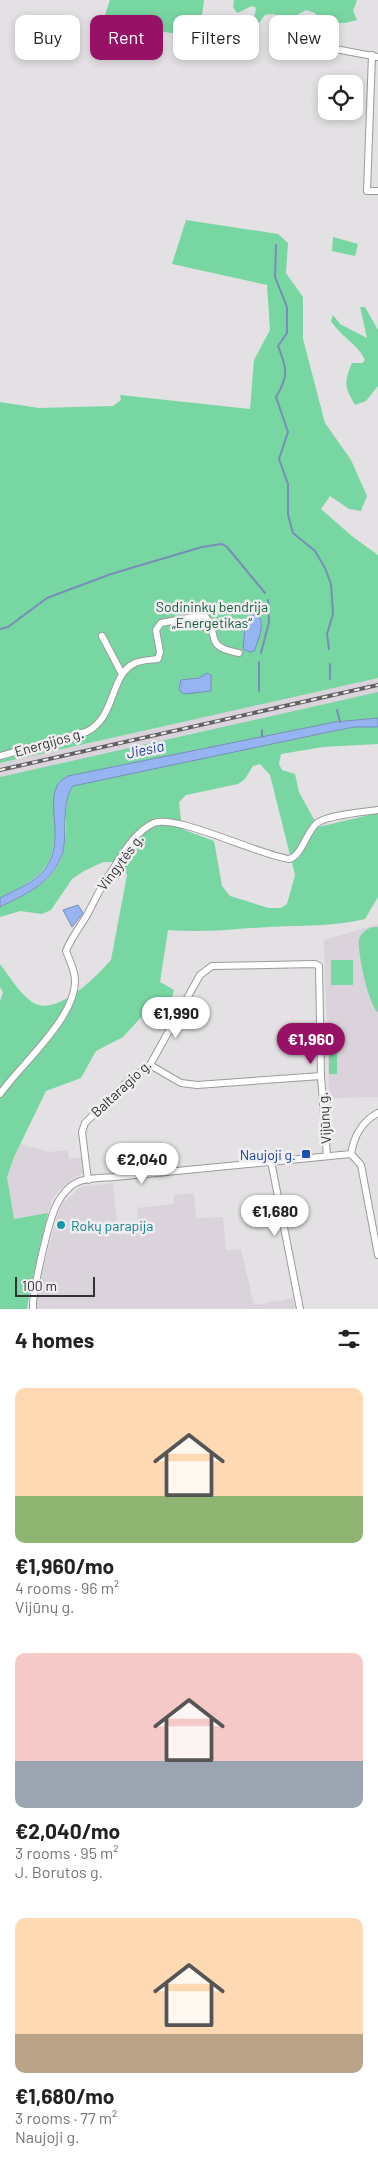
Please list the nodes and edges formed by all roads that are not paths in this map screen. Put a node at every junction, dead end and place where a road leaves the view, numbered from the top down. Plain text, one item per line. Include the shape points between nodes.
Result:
1 (339, 49) edge
2 (375, 56) edge
3 (378, 192) edge
4 (102, 636) dead end
5 (239, 653) dead end
6 (122, 674) junction
7 (0, 756) edge
8 (378, 810) edge
9 (315, 964) joint
10 (150, 1065) junction
11 (321, 1076) junction
12 (0, 1094) edge
13 (378, 1113) edge
14 (351, 1154) junction
15 (327, 1156) junction
16 (271, 1161) junction
17 (88, 1180) junction
18 (378, 1255) edge
19 (33, 1309) edge
20 (300, 1309) edge

1 - 2 street
2 - 3 street via 367,191
4 - 6 street
5 - 6 street via 219,647 206,616 196,615 158,625 158,659 135,663
6 - 7 street, Energijos g. via 104,718 92,729
8 - 12 street, Vingytės g. via 318,823 294,857 289,859 246,848 176,823 155,822 147,827 124,852 69,943 66,951 74,969 74,990 62,1017
9 - 10 street, Baltaragio g. via 212,966 200,975
9 - 11 street, Vijūnų g. via 320,969
10 - 11 street via 180,1084 197,1086
10 - 17 street, Baltaragio g. via 128,1080 85,1123 82,1132
11 - 15 street, Vijūnų g.
13 - 14 street via 363,1124
14 - 15 street
14 - 18 street via 361,1165
15 - 16 street
16 - 17 street
16 - 20 street
17 - 19 street via 69,1188 55,1208 35,1287

